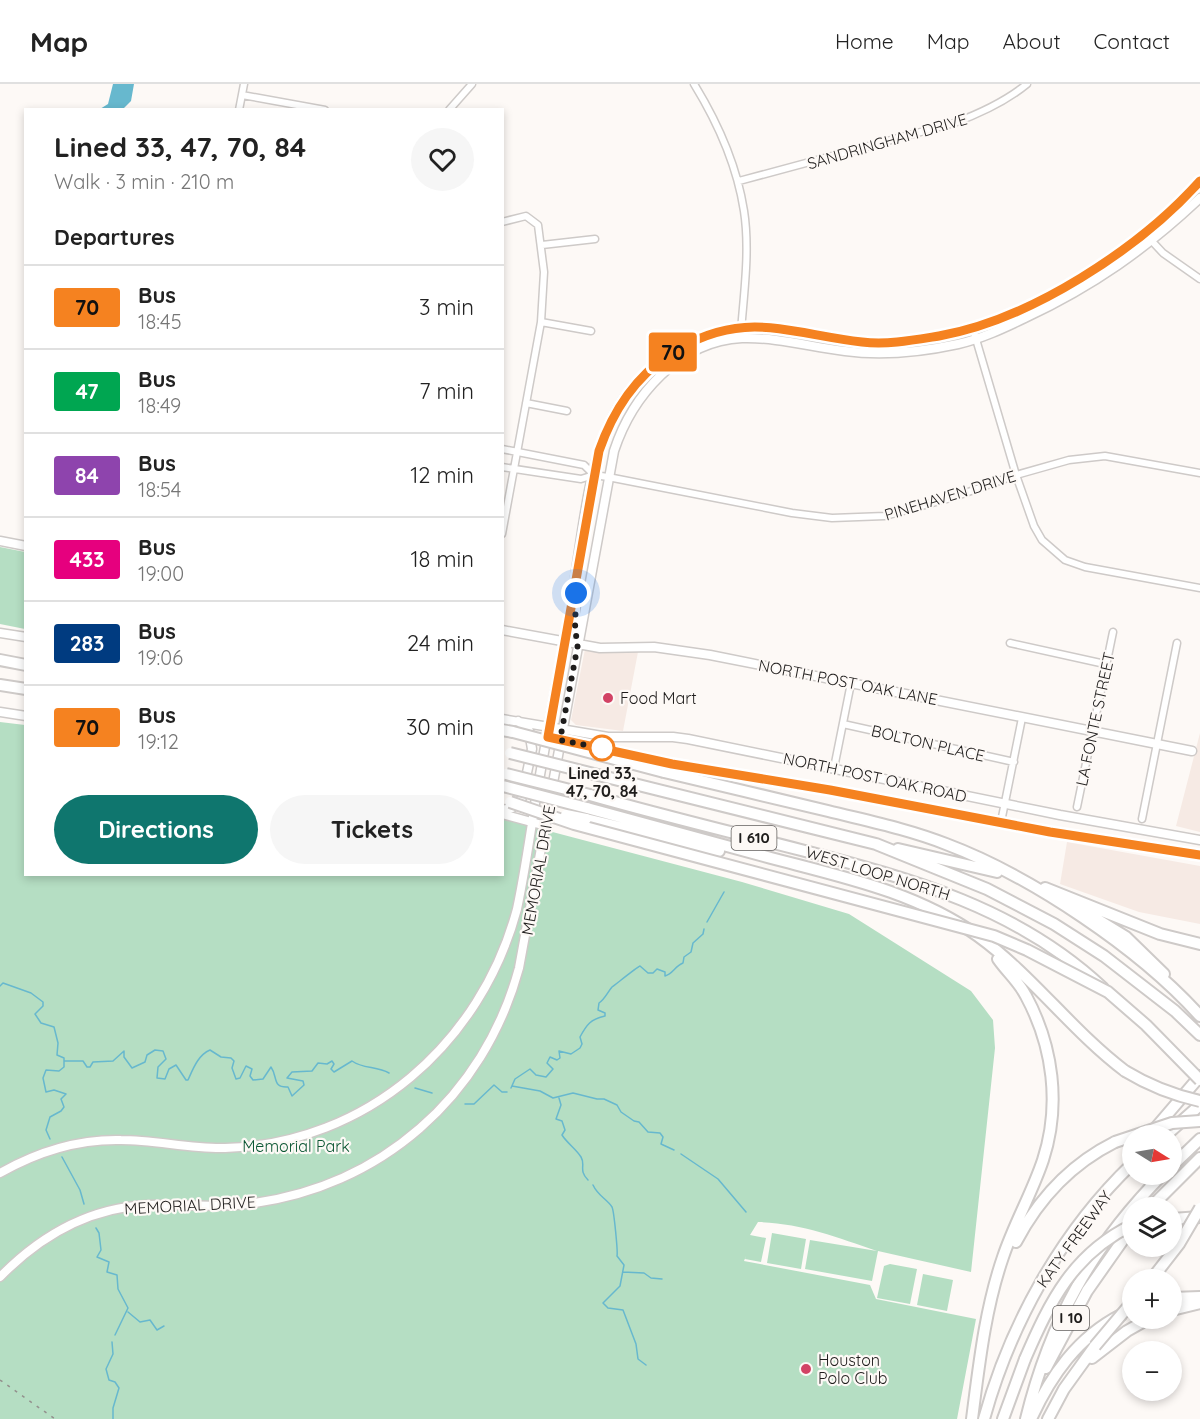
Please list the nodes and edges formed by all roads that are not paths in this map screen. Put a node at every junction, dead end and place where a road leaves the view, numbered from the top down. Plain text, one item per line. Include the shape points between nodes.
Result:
1 (244, 84) edge
2 (472, 84) edge
3 (694, 84) edge
4 (1028, 84) edge
5 (242, 95) junction
6 (239, 108) edge
7 (314, 108) edge
8 (451, 108) edge
9 (739, 181) junction
10 (1200, 181) edge
11 (1200, 198) edge
12 (504, 222) edge
13 (1145, 233) junction
14 (595, 239) dead end
15 (1152, 241) junction
16 (542, 245) junction
17 (1200, 279) edge
18 (541, 322) junction
19 (741, 327) junction
20 (973, 329) junction
21 (591, 331) dead end
22 (740, 338) junction
23 (975, 339) junction
24 (885, 342) junction
25 (886, 353) junction
26 (525, 403) junction
27 (567, 411) dead end
28 (504, 449) edge
29 (518, 452) junction
30 (546, 458) junction
31 (504, 467) edge
32 (514, 469) junction
33 (544, 473) junction
34 (1200, 473) edge
35 (594, 475) junction
36 (1016, 475) junction
37 (608, 477) junction
38 (504, 523) edge
39 (0, 541) edge
40 (24, 546) edge
41 (576, 574) junction
42 (1200, 588) edge
43 (504, 630) edge
44 (1113, 632) dead end
45 (0, 633) edge
46 (24, 637) edge
47 (565, 641) junction
48 (1010, 643) dead end
49 (1178, 643) dead end
50 (578, 644) junction
51 (0, 660) edge
52 (1105, 664) junction
53 (24, 665) edge
54 (851, 683) junction
55 (0, 685) edge
56 (24, 689) edge
57 (0, 712) edge
58 (24, 716) edge
59 (1022, 718) junction
60 (504, 719) edge
61 (518, 721) junction
62 (843, 724) junction
63 (550, 727) junction
64 (562, 730) junction
65 (508, 731) edge
66 (1093, 731) junction
67 (548, 737) junction
68 (560, 740) junction
69 (1158, 744) junction
70 (1192, 751) dead end
71 (506, 752) edge
72 (1014, 762) junction
73 (834, 768) junction
74 (504, 773) edge
75 (504, 785) edge
76 (1004, 804) junction
77 (504, 807) edge
78 (1077, 807) dead end
79 (586, 814) junction
80 (1142, 819) dead end
81 (533, 822) junction
82 (1001, 822) junction
83 (546, 826) junction
84 (1200, 840) edge
85 (1200, 855) edge
86 (926, 860) junction
87 (1048, 889) junction
88 (1200, 944) edge
89 (990, 947) junction
90 (1108, 992) junction
91 (1200, 1016) edge
92 (1200, 1034) edge
93 (1200, 1078) edge
94 (1200, 1103) edge
95 (1200, 1121) edge
96 (1159, 1125) edge
97 (1177, 1125) edge
98 (1200, 1139) edge
99 (1182, 1156) edge
100 (1200, 1158) edge
101 (1122, 1165) edge
102 (0, 1173) edge
103 (1122, 1175) edge
104 (1153, 1185) edge
105 (1106, 1193) junction
106 (1161, 1197) edge
107 (1200, 1210) edge
108 (1182, 1213) edge
109 (1200, 1217) edge
110 (1182, 1218) edge
111 (1122, 1233) edge
112 (1122, 1241) edge
113 (1160, 1269) edge
114 (0, 1277) edge
115 (996, 1283) junction
116 (1200, 1297) edge
117 (1182, 1298) edge
118 (1200, 1303) edge
119 (1182, 1308) edge
120 (1122, 1314) edge
121 (1122, 1315) edge
122 (1132, 1329) edge
123 (1027, 1360) junction
124 (1083, 1365) junction
125 (972, 1419) edge
126 (984, 1419) edge
127 (1003, 1419) edge
128 (1009, 1419) edge
129 (1028, 1419) edge
130 (1048, 1419) edge

1 - 5 street
2 - 8 street
3 - 9 street
4 - 9 street, SANDRINGHAM DRIVE via 1008,99 954,123
5 - 6 street
5 - 7 street
9 - 19 street via 745,214
10 - 13 main road, MEMORIAL DRIVE
11 - 15 main road, MEMORIAL DRIVE
12 - 16 street via 526,216 532,219 538,225
13 - 15 street
13 - 20 main road, MEMORIAL DRIVE via 1078,279
14 - 16 street
15 - 17 street
15 - 23 main road, MEMORIAL DRIVE via 1110,273
16 - 18 street
18 - 21 street
18 - 26 street
19 - 22 street
19 - 24 main road, MEMORIAL DRIVE
19 - 35 main road, MEMORIAL DRIVE via 711,333 684,345 647,372 611,419
20 - 23 street
20 - 24 main road, MEMORIAL DRIVE
22 - 25 main road, MEMORIAL DRIVE
22 - 37 main road, MEMORIAL DRIVE via 712,345 675,363 648,387 620,432
23 - 25 main road, MEMORIAL DRIVE via 939,348
23 - 36 street
24 - 25 main road
26 - 27 street
26 - 29 street
28 - 29 street
29 - 30 street
29 - 32 street
30 - 33 street
30 - 35 street via 584,465
31 - 32 street
32 - 33 street
32 - 38 street
33 - 35 street via 581,479
34 - 36 street, PINEHAVEN DRIVE via 1105,456 1069,460
35 - 37 street, PINEHAVEN DRIVE
35 - 41 main road, MEMORIAL DRIVE
36 - 37 street, PINEHAVEN DRIVE via 885,516 841,518 792,513
36 - 42 street via 1042,540 1065,560
37 - 50 main road, MEMORIAL DRIVE
39 - 40 main road
41 - 47 main road, MEMORIAL DRIVE
41 - 50 main road
43 - 47 main road, NORTH POST OAK LANE
44 - 52 street, LA FONTE STREET
45 - 46 main road
47 - 50 main road, NORTH POST OAK LANE
47 - 63 main road, MEMORIAL DRIVE
48 - 52 street
49 - 69 street
50 - 54 main road, NORTH POST OAK LANE via 676,650
50 - 64 main road, MEMORIAL DRIVE
51 - 53 highway
52 - 66 street, LA FONTE STREET
54 - 59 main road, NORTH POST OAK LANE
54 - 62 street
55 - 56 highway
57 - 58 main road
59 - 66 main road, NORTH POST OAK LANE
59 - 72 street
60 - 61 main road, NORTH POST OAK ROAD
61 - 63 main road, NORTH POST OAK ROAD
61 - 77 main road via 529,731 532,749 521,801 512,808
62 - 72 street, BOLTON PLACE
62 - 73 street
63 - 64 main road, NORTH POST OAK ROAD
63 - 67 main road, MEMORIAL DRIVE
64 - 68 main road, MEMORIAL DRIVE
64 - 73 main road, NORTH POST OAK ROAD via 620,738 688,739
65 - 91 highway, bridge via 897,828 962,850 1024,881 1102,932 1160,977
66 - 69 main road, NORTH POST OAK LANE
66 - 78 street, LA FONTE STREET
67 - 68 main road, NORTH POST OAK ROAD
67 - 81 main road, MEMORIAL DRIVE
68 - 82 main road, NORTH POST OAK ROAD via 672,764
68 - 83 main road, MEMORIAL DRIVE
69 - 70 main road, NORTH POST OAK LANE
69 - 80 street
71 - 86 highway, WEST LOOP NORTH / I 610, bridge via 876,844
72 - 76 street
73 - 76 main road, NORTH POST OAK ROAD
74 - 90 highway, WEST LOOP NORTH / I 610, bridge via 917,882 970,902 1027,931 1077,964
75 - 79 highway, bridge
76 - 82 street
76 - 84 main road, NORTH POST OAK ROAD
77 - 79 highway, bridge
77 - 81 main road
77 - 90 highway, bridge via 994,936
79 - 89 highway via 902,895 933,908
81 - 83 main road
81 - 102 main road, MEMORIAL DRIVE via 517,909 494,975 458,1030 406,1083 352,1115 272,1143 226,1148 120,1140 96,1142 49,1151
82 - 85 main road, NORTH POST OAK ROAD
83 - 114 main road, MEMORIAL DRIVE via 525,939 510,998 495,1033 462,1085 399,1145 363,1167 310,1191 245,1204 147,1205 94,1214 45,1238
86 - 87 highway via 981,867
86 - 92 highway, WEST LOOP NORTH / I 610 via 1013,902 1083,942
87 - 88 highway via 1160,934
87 - 92 highway via 1111,927 1147,955 1171,982
89 - 94 highway, bridge via 1125,1071 1145,1083
89 - 115 highway via 1033,1010 1050,1059 1053,1092 1046,1149
90 - 93 highway, WEST LOOP NORTH / I 610, bridge
93 - 96 highway
94 - 97 highway
95 - 115 highway, bridge via 1172,1123 1115,1142 1068,1172 1023,1229
98 - 99 highway
100 - 106 highway
101 - 105 highway
103 - 105 highway, KATY FREEWAY / I 10
104 - 129 highway via 1113,1231 1070,1296 1044,1355
105 - 126 highway, KATY FREEWAY / I 10 via 1061,1251 1028,1305 1000,1369
107 - 108 highway
107 - 113 highway, bridge
109 - 110 highway
111 - 123 highway, bridge via 1101,1243 1070,1275 1046,1312
112 - 129 highway, I 10 via 1070,1320
115 - 125 highway via 983,1336
116 - 117 highway
118 - 119 highway
120 - 129 highway via 1077,1346
121 - 124 highway, bridge
122 - 124 highway
123 - 127 highway
123 - 128 highway
124 - 130 highway

